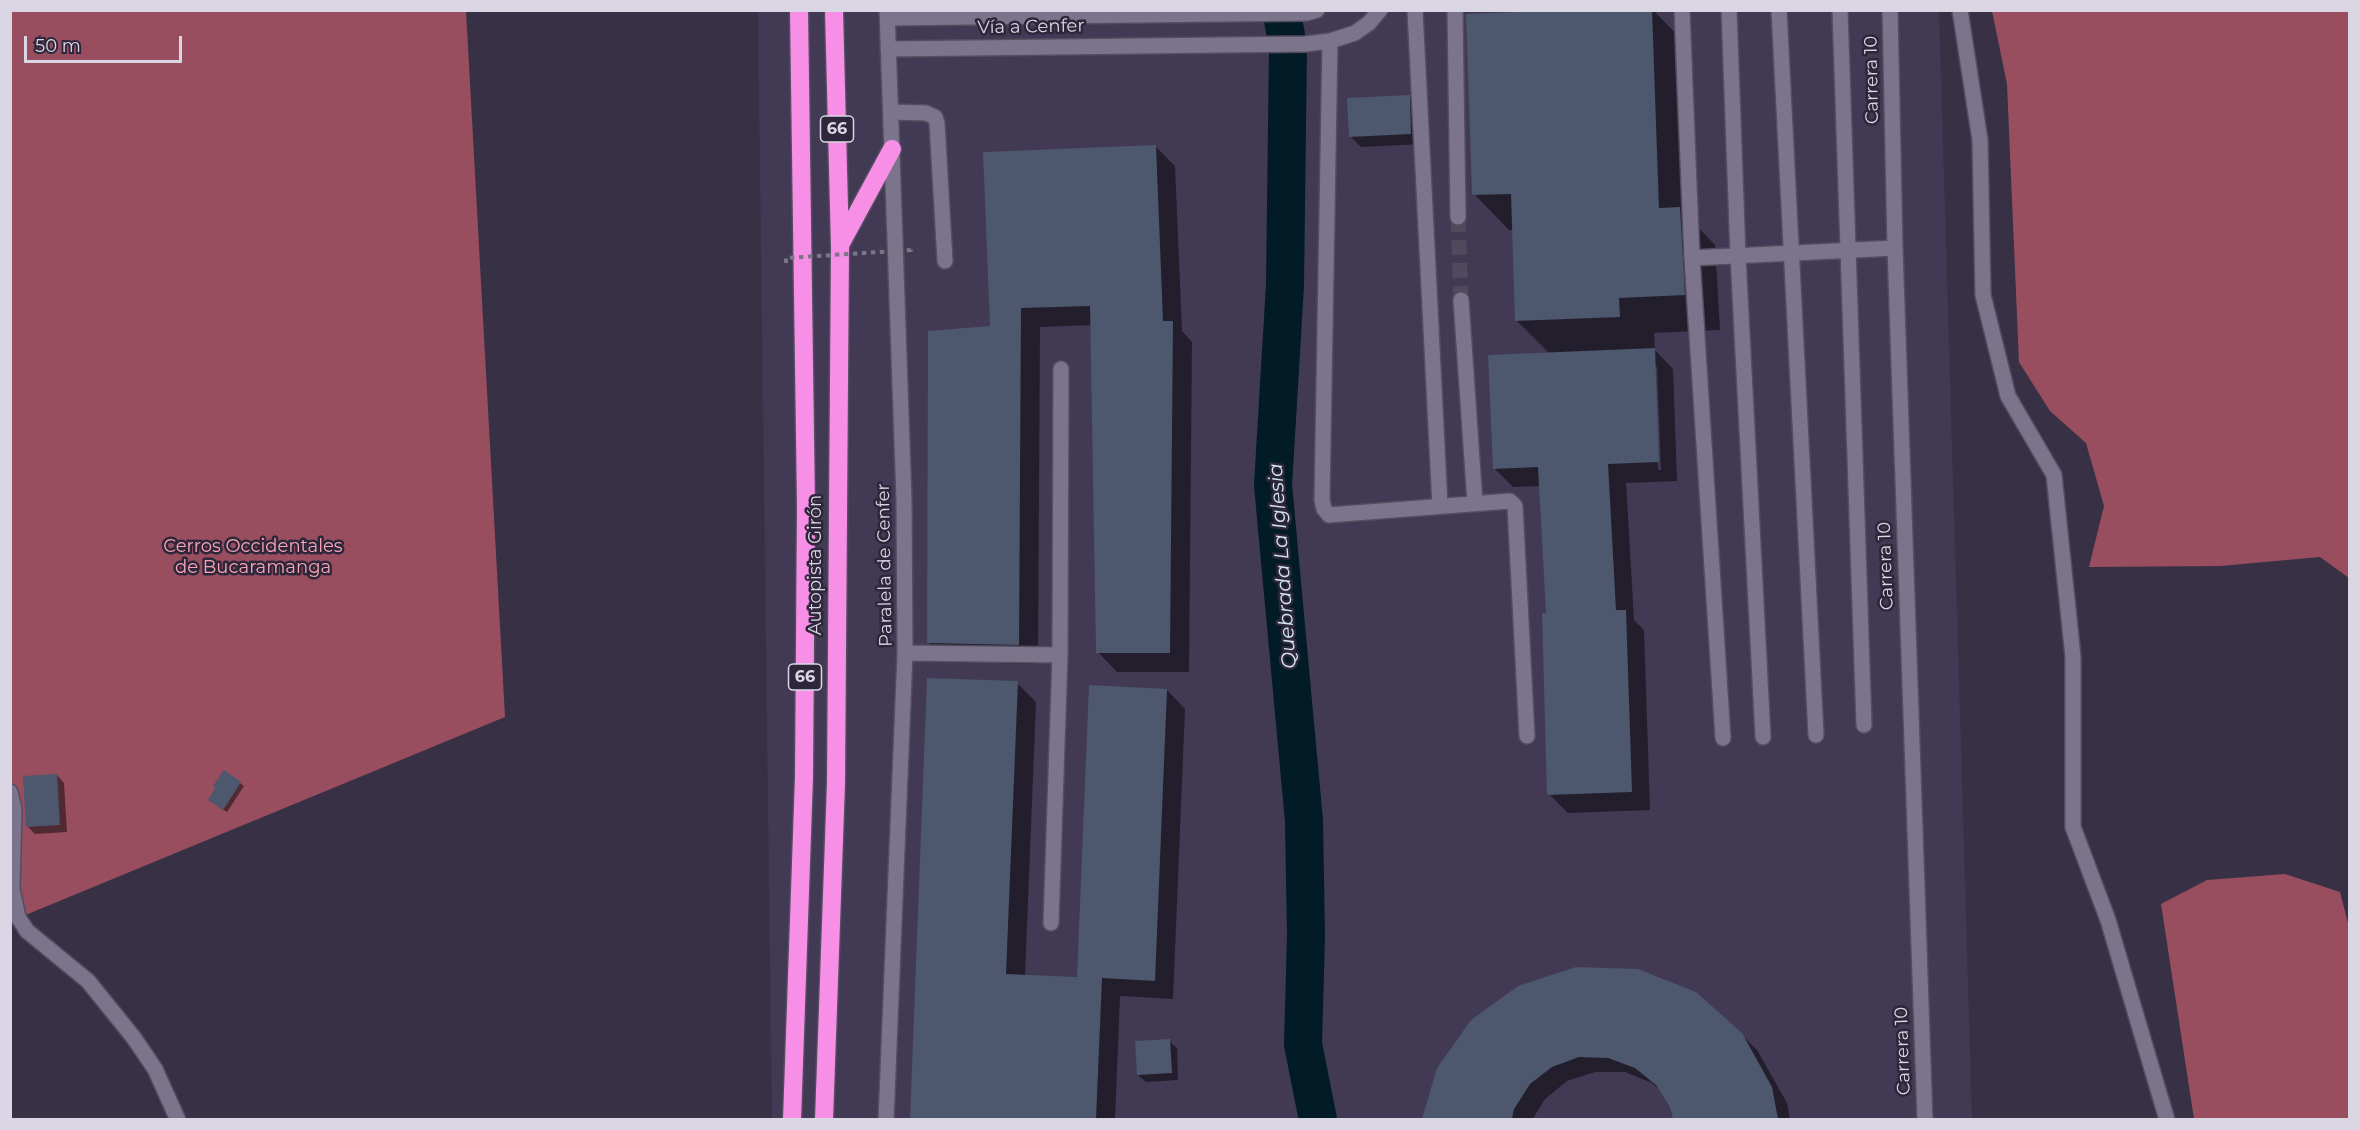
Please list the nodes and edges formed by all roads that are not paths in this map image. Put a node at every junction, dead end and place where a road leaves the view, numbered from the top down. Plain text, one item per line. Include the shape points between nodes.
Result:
1 (799, 10) edge
2 (834, 10) edge
3 (1380, 10) edge
4 (1415, 10) edge
5 (1455, 10) edge
6 (1682, 10) edge
7 (1729, 10) edge
8 (1779, 10) edge
9 (1840, 10) edge
10 (1890, 10) edge
11 (1960, 10) edge
12 (1312, 12) edge
13 (887, 14) edge
14 (1330, 41) junction
15 (888, 49) junction
16 (891, 112) junction
17 (892, 149) junction
18 (1458, 217) tunnel mouth
19 (840, 247) junction
20 (1895, 248) junction
21 (1848, 251) junction
22 (1790, 254) junction
23 (1738, 256) junction
24 (1692, 258) junction
25 (945, 261) dead end
26 (1461, 300) tunnel mouth
27 (1062, 369) dead end
28 (1475, 503) junction
29 (1440, 506) junction
30 (905, 653) junction
31 (1060, 655) junction
32 (1864, 725) dead end
33 (1816, 735) dead end
34 (1527, 736) dead end
35 (1762, 737) dead end
36 (1723, 738) dead end
37 (10, 792) edge
38 (1051, 923) dead end
39 (178, 1119) edge
40 (792, 1119) edge
41 (824, 1119) edge
42 (886, 1119) edge
43 (1924, 1119) edge
44 (2167, 1119) edge

1 - 40 highway, Autopista Girón / 66 via 806,506 804,777
2 - 19 highway, Autopista Girón / 66
3 - 14 street, Vía a Cenfer via 1355,33
4 - 29 street
5 - 18 street
6 - 24 street
7 - 23 street
8 - 22 street
9 - 21 street
10 - 20 street, Carrera 10
11 - 44 street via 1980,140 1983,295 2008,396 2054,475 2073,657 2073,827 2108,920
12 - 13 street, Vía a Cenfer
13 - 15 street, Paralela de Cenfer
14 - 15 street, Vía a Cenfer
14 - 29 street via 1324,509 1329,515
15 - 16 street, Paralela de Cenfer
16 - 17 street, Paralela de Cenfer
16 - 25 street via 926,113 937,123
17 - 19 highway
17 - 30 street, Paralela de Cenfer
19 - 41 highway, Autopista Girón / 66 via 836,783
20 - 21 street
20 - 43 street, Carrera 10
21 - 22 street
21 - 32 street
22 - 23 street
22 - 33 street
23 - 24 street
23 - 35 street
24 - 36 street
26 - 28 street
27 - 31 street
28 - 29 street
28 - 34 street via 1510,501 1515,506
30 - 31 street
30 - 42 street, Paralela de Cenfer
31 - 38 street
37 - 39 street via 14,809 12,889 18,917 27,931 88,981 128,1030 154,1070

